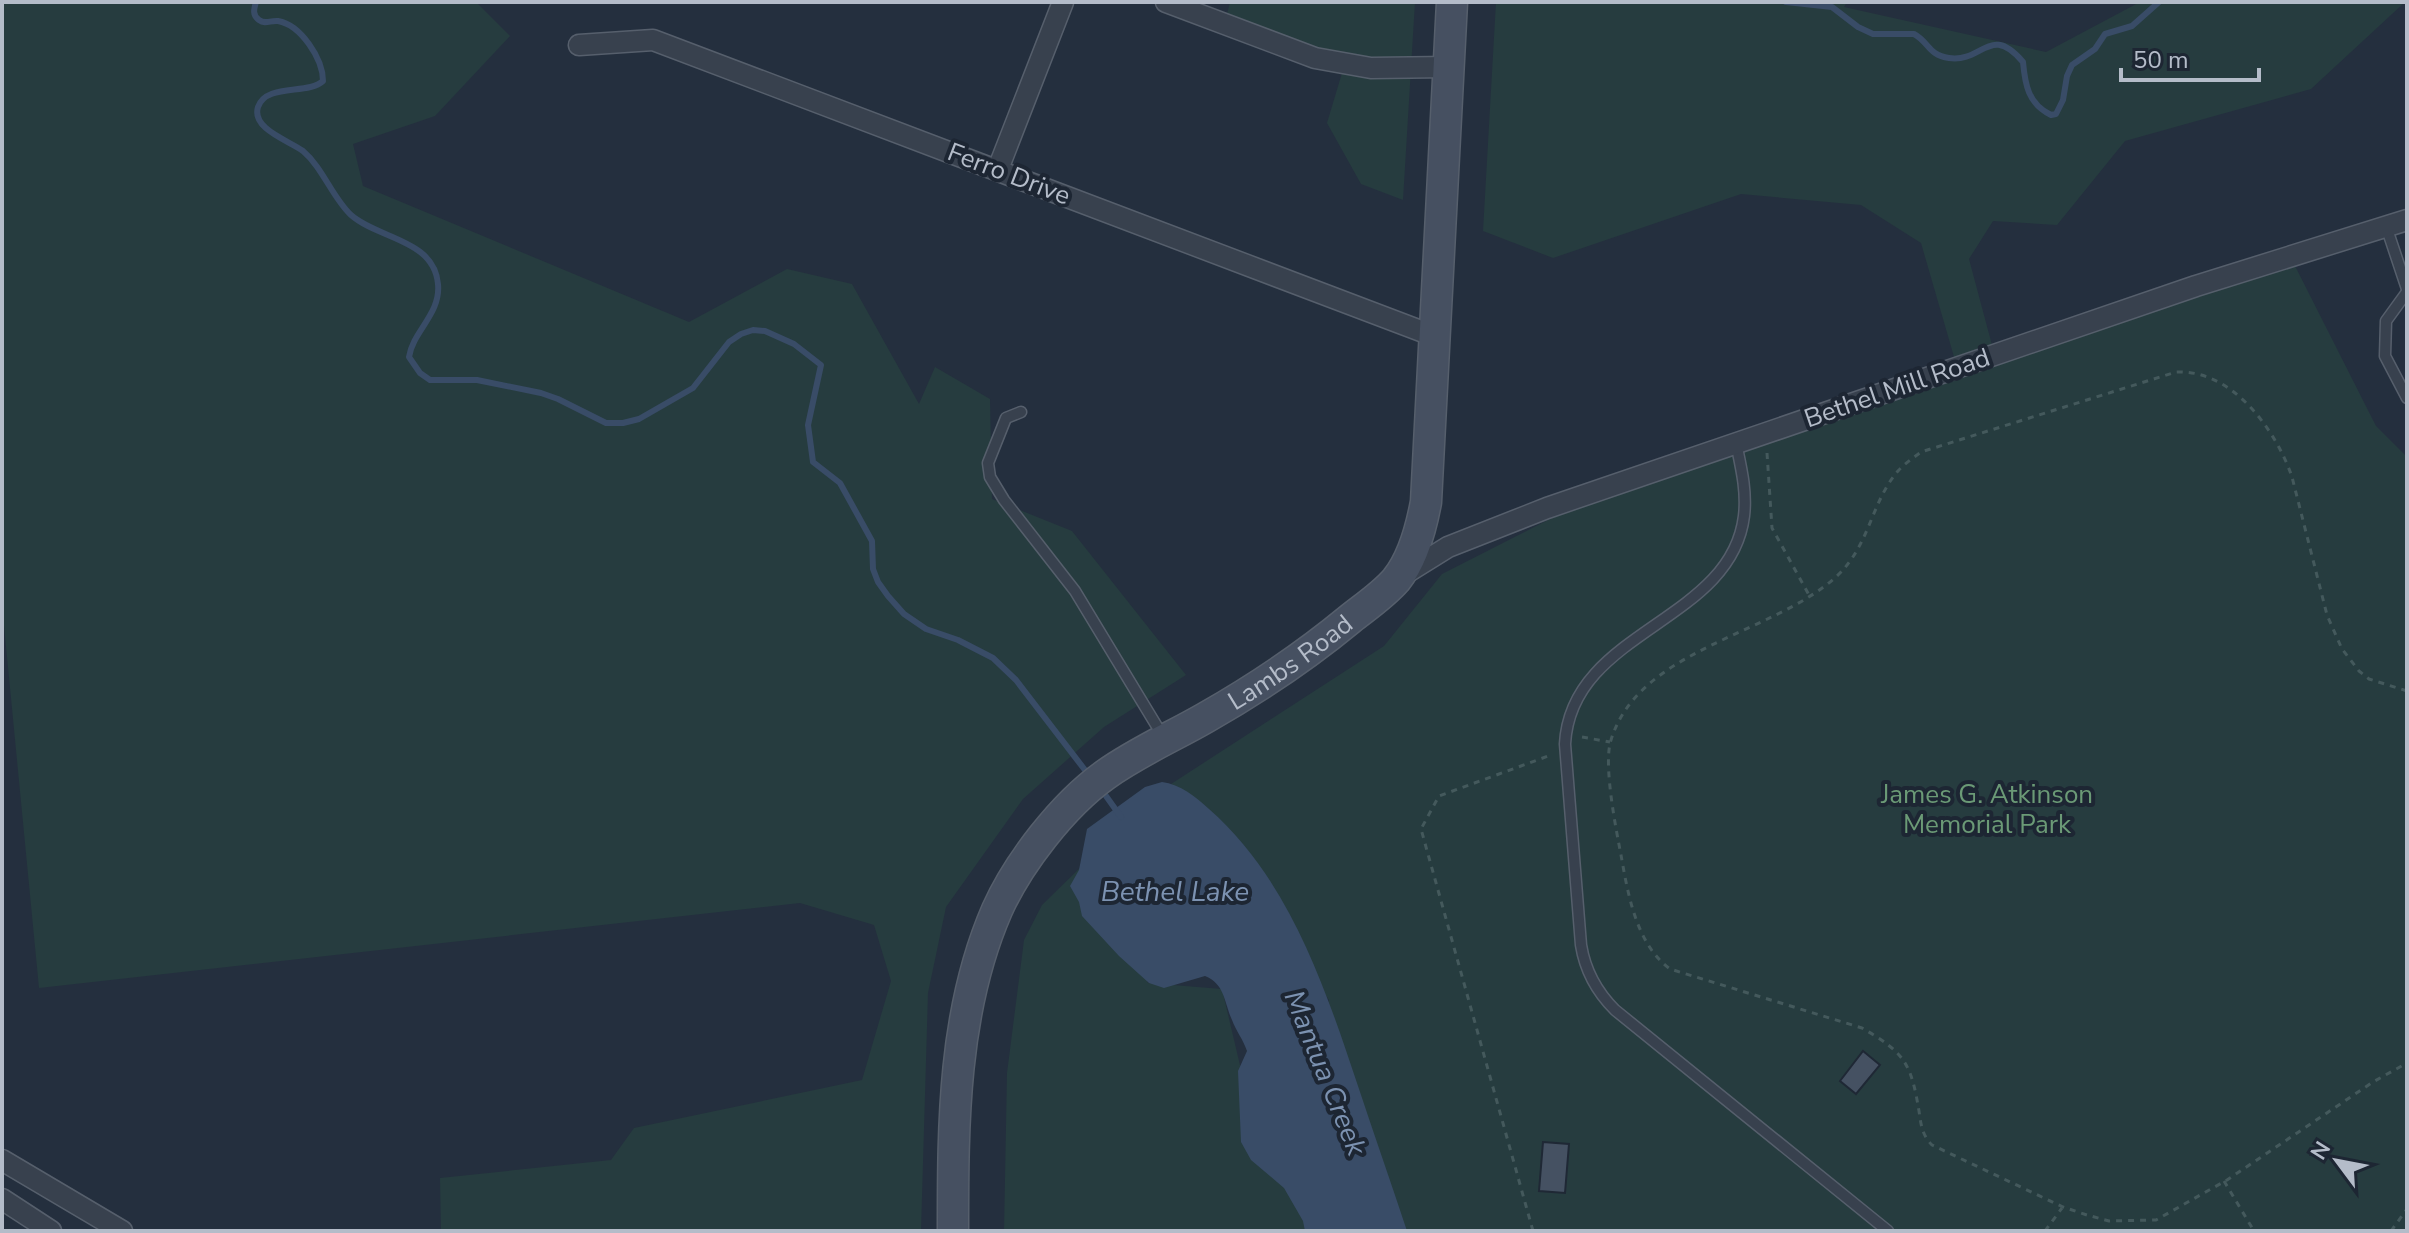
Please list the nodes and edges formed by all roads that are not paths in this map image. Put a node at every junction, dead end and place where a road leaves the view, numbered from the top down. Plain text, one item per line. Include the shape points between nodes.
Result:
1 (1063, 2) edge
2 (1166, 2) edge
3 (1452, 2) edge
4 (579, 45) dead end
5 (1449, 67) junction
6 (998, 169) junction
7 (2407, 220) edge
8 (2386, 226) junction
9 (2407, 290) edge
10 (1434, 336) junction
11 (2407, 398) edge
12 (1021, 412) dead end
13 (1736, 443) junction
14 (1396, 580) junction
15 (1165, 739) junction
16 (2, 1160) edge
17 (22, 1171) junction
18 (3, 1200) edge
19 (51, 1231) edge
20 (122, 1231) edge
21 (953, 1231) edge
22 (1888, 1231) edge

1 - 6 street
2 - 5 street via 1315,58 1383,69
3 - 5 main road, Lambs Road
4 - 6 street, Ferro Drive via 653,40
5 - 10 main road, Lambs Road
6 - 10 street, Ferro Drive
7 - 8 street, Bethel Mill Road
8 - 9 lane
8 - 13 street, Bethel Mill Road
9 - 11 lane via 2386,321 2385,356
10 - 14 main road, Lambs Road via 1426,502 1417,538
12 - 15 lane via 1006,418 988,463 990,477 1075,591
13 - 14 street, Bethel Mill Road via 1485,531
13 - 22 lane via 1744,518 1730,557 1701,590 1598,669 1575,701 1566,728 1583,959 1600,992 1622,1016
14 - 15 main road, Lambs Road via 1303,657
15 - 21 main road, Lambs Road via 1087,789 1022,865 997,909 965,1016 953,1117
16 - 17 street
17 - 18 street
17 - 20 street
18 - 19 street

